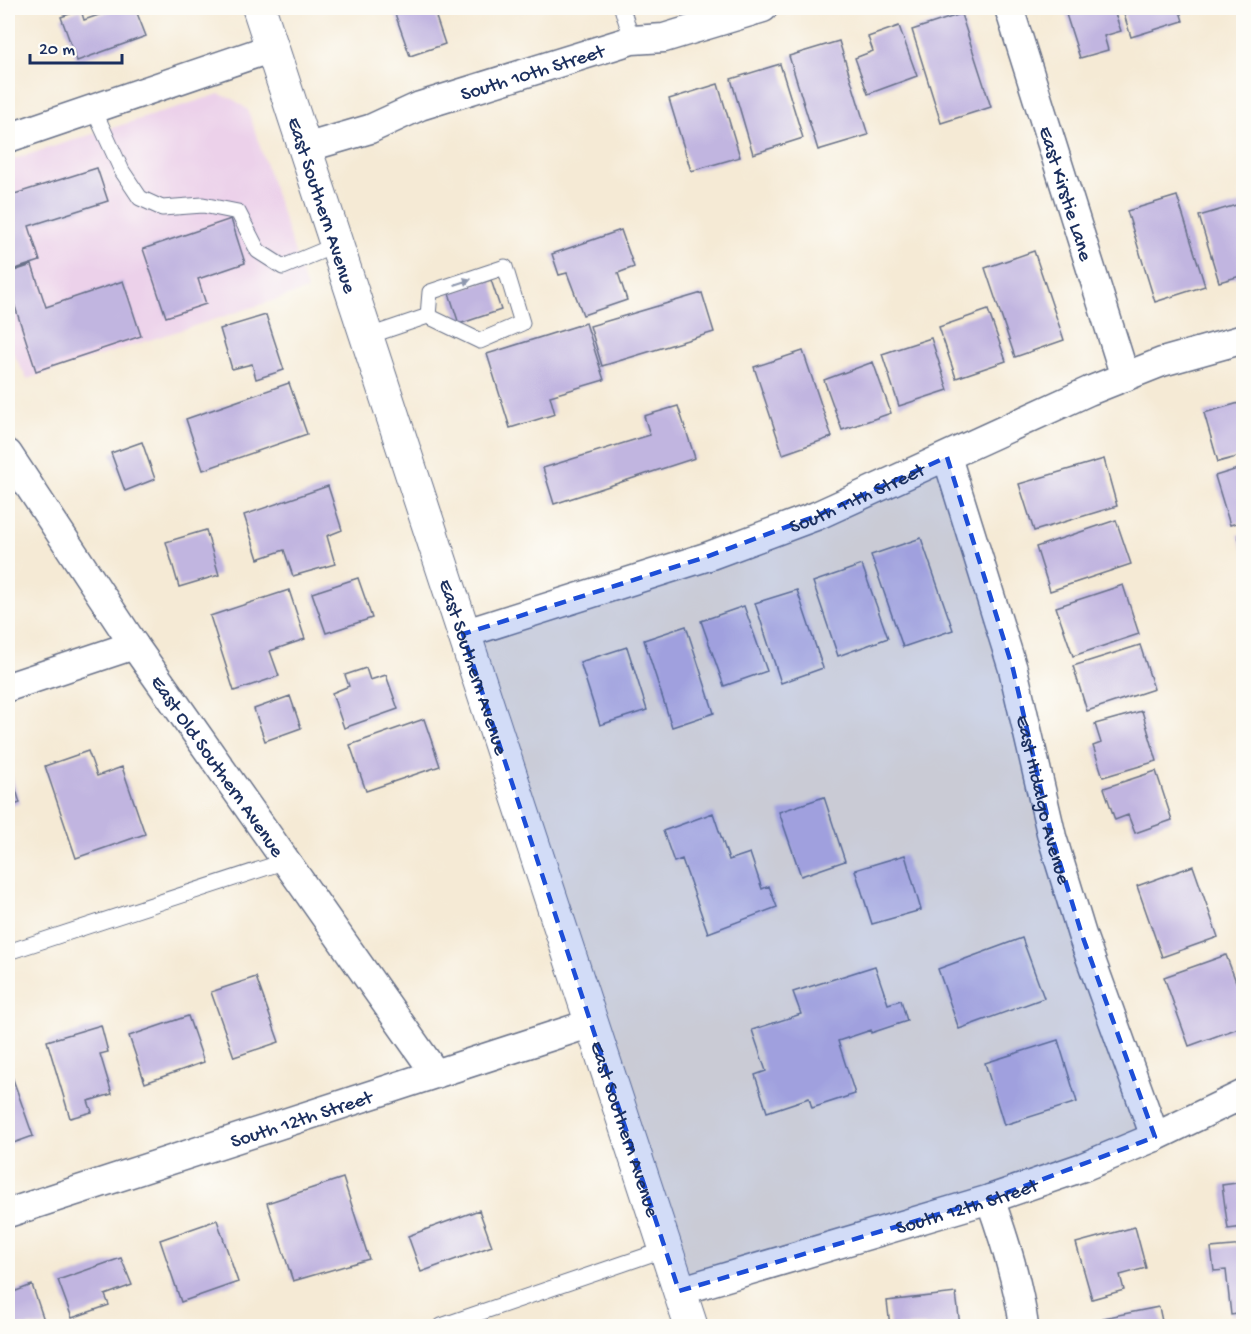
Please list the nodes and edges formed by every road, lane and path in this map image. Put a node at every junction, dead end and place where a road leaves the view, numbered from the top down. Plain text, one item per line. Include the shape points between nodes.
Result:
1 (258, 8) edge
2 (622, 8) edge
3 (763, 8) edge
4 (1009, 8) edge
5 (632, 40) junction
6 (272, 48) junction
7 (93, 108) junction
8 (8, 138) edge
9 (305, 148) junction
10 (336, 245) junction
11 (428, 316) junction
12 (366, 337) junction
13 (1244, 339) edge
14 (1125, 377) junction
15 (8, 454) edge
16 (947, 457) junction
17 (463, 634) junction
18 (134, 645) junction
19 (8, 687) edge
20 (286, 861) junction
21 (8, 952) edge
22 (592, 1023) junction
23 (435, 1073) junction
24 (1244, 1094) edge
25 (1155, 1137) junction
26 (990, 1199) junction
27 (8, 1213) edge
28 (666, 1249) junction
29 (679, 1291) junction
30 (441, 1326) edge
31 (691, 1326) edge
32 (1024, 1326) edge

1 - 6 main road, East Southern Avenue
2 - 5 lane
3 - 5 street, South 10th Street via 664,38
4 - 14 street, East Kirstie Lane
5 - 9 street, South 10th Street via 420,106 370,129
6 - 7 street
6 - 9 main road, East Southern Avenue
7 - 8 street
7 - 10 lane via 122,171 140,198 162,208 203,206 238,212 258,251 283,267
9 - 10 main road, East Southern Avenue
10 - 12 main road, East Southern Avenue
11 -> 11 lane via 430,292 505,267 522,323 480,341
11 - 12 lane
12 - 17 main road, East Southern Avenue
13 - 14 street, South 11th Street via 1162,362
14 - 16 street, South 11th Street
15 - 18 street, East Old Southern Avenue
16 - 17 street, South 11th Street via 816,516 706,557
16 - 25 street, East Hidalgo Avenue via 1013,669 1052,837 1082,935
17 - 22 main road, East Southern Avenue
18 - 19 street
18 - 20 street, East Old Southern Avenue
20 - 21 lane
20 - 23 street, East Old Southern Avenue
22 - 23 street, South 12th Street
22 - 28 main road, East Southern Avenue
23 - 27 street, South 12th Street
24 - 25 street, South 12th Street
25 - 26 street, South 12th Street
26 - 29 street, South 12th Street
26 - 32 street via 1007,1247
28 - 29 main road, East Southern Avenue
28 - 30 lane
29 - 31 main road, East Southern Avenue

